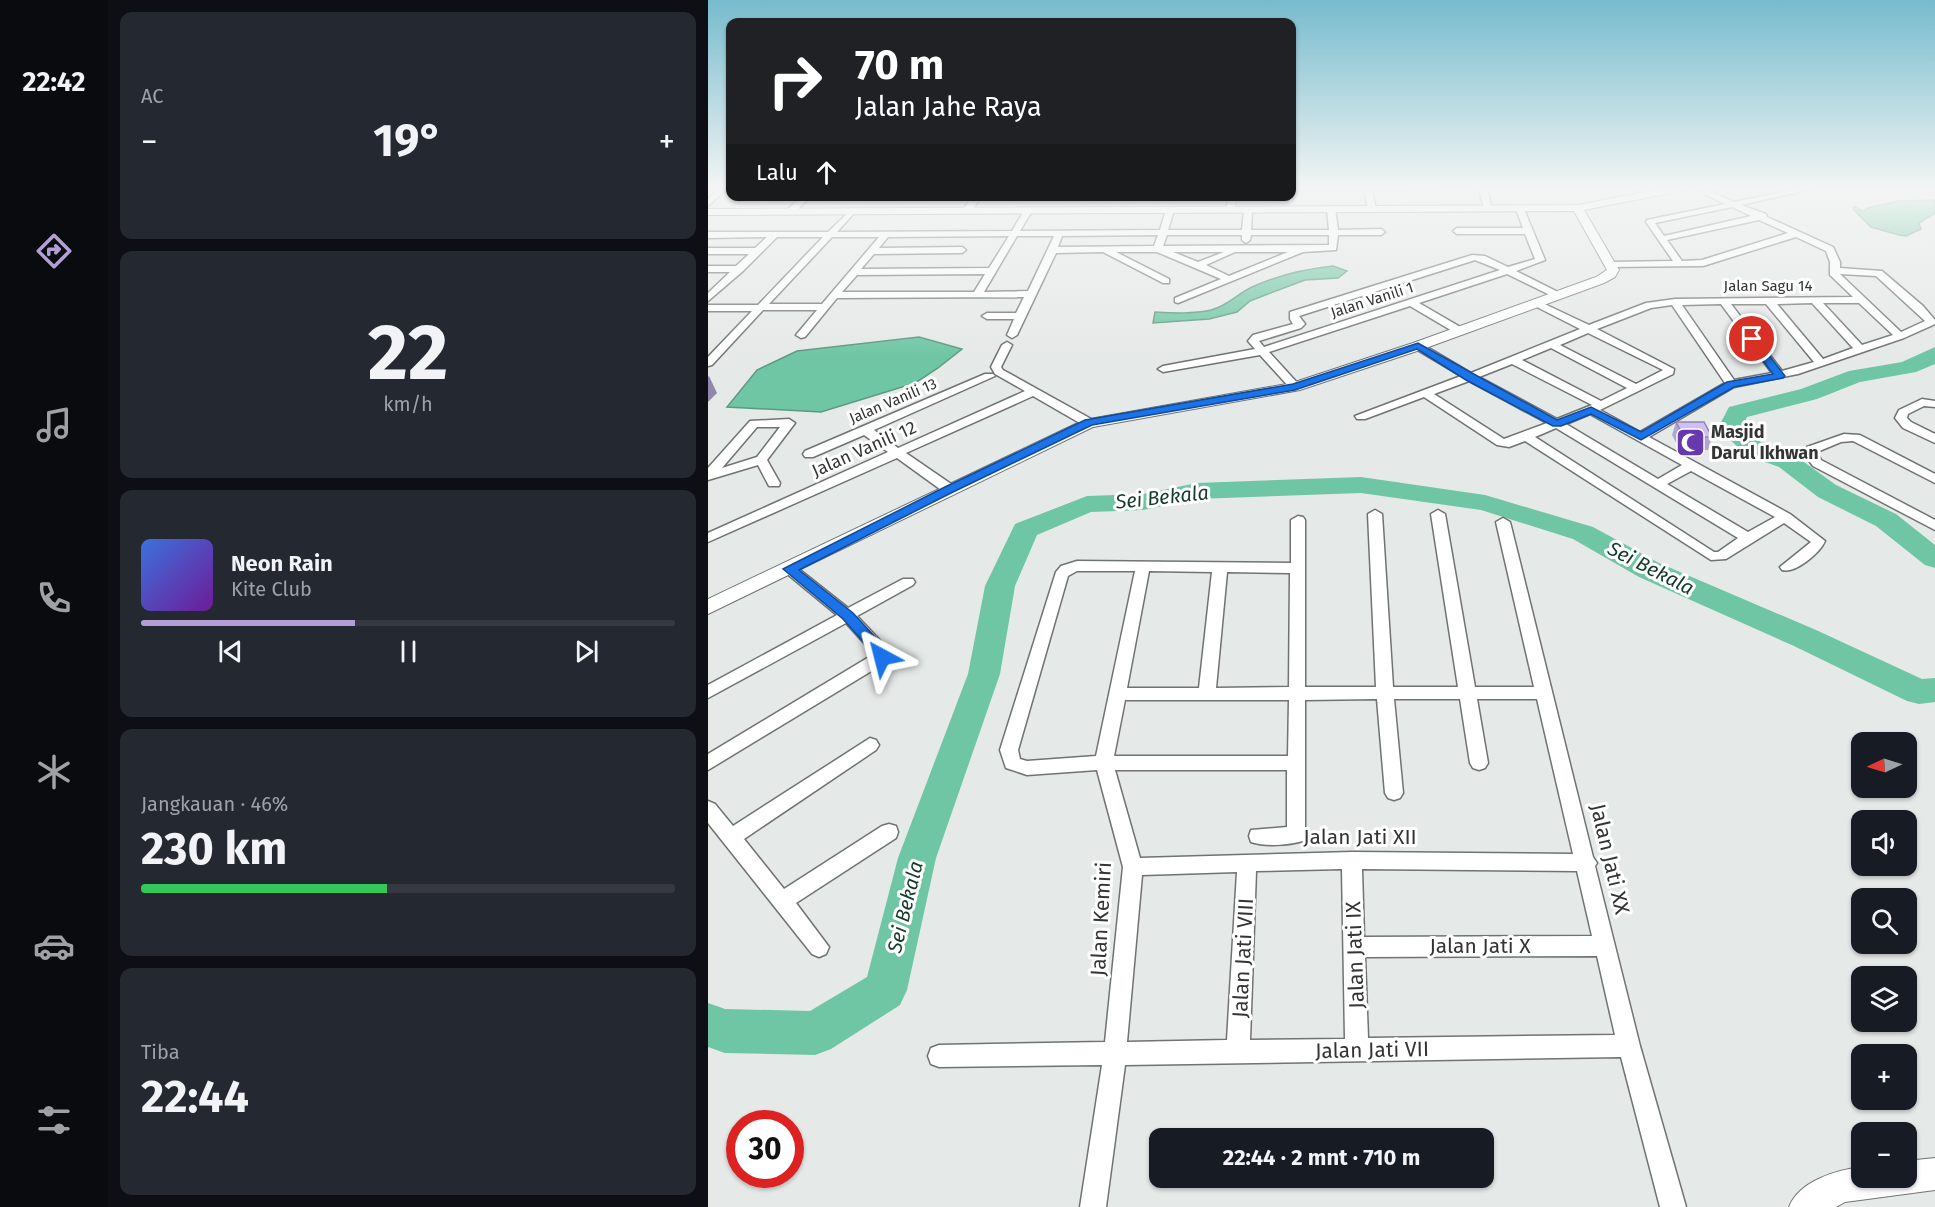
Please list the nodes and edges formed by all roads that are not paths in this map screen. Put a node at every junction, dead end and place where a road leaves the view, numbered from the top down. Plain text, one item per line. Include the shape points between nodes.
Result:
1 (765, 243) edge
2 (820, 243) edge
3 (879, 243) edge
4 (966, 243) edge
5 (1007, 243) edge
6 (1055, 243) edge
7 (1160, 243) edge
8 (1244, 243) edge
9 (1333, 243) edge
10 (1533, 243) edge
11 (1598, 243) edge
12 (1665, 243) edge
13 (1765, 243) edge
14 (1819, 243) edge
15 (1104, 249) junction
16 (1158, 249) junction
17 (1242, 249) junction
18 (1302, 249) junction
19 (1053, 250) junction
20 (708, 251) edge
21 (757, 251) junction
22 (873, 251) junction
23 (954, 261) junction
24 (1198, 265) junction
25 (1610, 265) junction
26 (1680, 265) junction
27 (708, 269) edge
28 (740, 269) junction
29 (1431, 270) junction
30 (1506, 270) junction
31 (992, 271) junction
32 (1836, 271) junction
33 (855, 272) junction
34 (1441, 275) dead end
35 (1229, 279) junction
36 (1451, 280) dead end
37 (1167, 281) dead end
38 (1461, 285) junction
39 (708, 288) edge
40 (719, 288) junction
41 (1029, 294) junction
42 (834, 295) junction
43 (977, 295) junction
44 (1557, 295) junction
45 (708, 298) edge
46 (1178, 300) dead end
47 (1860, 300) junction
48 (1815, 301) junction
49 (1676, 302) junction
50 (1724, 302) junction
51 (1770, 302) junction
52 (1412, 303) junction
53 (1536, 303) junction
54 (1369, 304) junction
55 (822, 307) junction
56 (708, 308) edge
57 (759, 309) junction
58 (987, 316) dead end
59 (1018, 316) junction
60 (1589, 329) junction
61 (1458, 330) junction
62 (801, 335) dead end
63 (1900, 336) junction
64 (1551, 344) junction
65 (1418, 345) junction
66 (1860, 349) junction
67 (1263, 351) junction
68 (1513, 360) junction
69 (1820, 362) junction
70 (708, 363) edge
71 (1163, 369) dead end
72 (989, 376) dead end
73 (1780, 376) junction
74 (1470, 377) junction
75 (1731, 384) junction
76 (1295, 387) junction
77 (1635, 388) junction
78 (1035, 391) junction
79 (1425, 393) junction
80 (1935, 404) edge
81 (1595, 407) junction
82 (1361, 416) dead end
83 (1089, 423) junction
84 (1557, 424) junction
85 (865, 430) junction
86 (1527, 437) junction
87 (1641, 437) junction
88 (1935, 439) edge
89 (898, 453) junction
90 (809, 454) dead end
91 (761, 460) junction
92 (1692, 465) junction
93 (708, 476) edge
94 (1935, 479) edge
95 (774, 483) dead end
96 (1658, 484) junction
97 (949, 489) junction
98 (1375, 514) dead end
99 (1438, 514) dead end
100 (1785, 518) junction
101 (1298, 520) dead end
102 (1503, 522) dead end
103 (1935, 525) edge
104 (708, 538) edge
105 (1748, 538) junction
106 (1143, 566) junction
107 (1220, 567) junction
108 (1787, 567) dead end
109 (1298, 568) junction
110 (790, 569) junction
111 (908, 582) dead end
112 (708, 607) edge
113 (848, 616) junction
114 (708, 692) edge
115 (1207, 693) junction
116 (1297, 693) junction
117 (1385, 693) junction
118 (1544, 693) junction
119 (1116, 694) junction
120 (1466, 695) junction
121 (870, 745) dead end
122 (708, 763) edge
123 (1104, 763) junction
124 (1297, 763) junction
125 (1479, 763) dead end
126 (1394, 794) dead end
127 (708, 808) edge
128 (889, 832) dead end
129 (1258, 836) dead end
130 (731, 838) junction
131 (1352, 860) junction
132 (1247, 863) junction
133 (1587, 863) junction
134 (1133, 867) junction
135 (781, 902) junction
136 (1606, 946) junction
137 (819, 947) dead end
138 (1354, 947) junction
139 (1629, 1046) junction
140 (1357, 1050) junction
141 (1115, 1052) junction
142 (1238, 1052) junction
143 (939, 1056) dead end
144 (1935, 1174) edge
145 (1917, 1176) edge
146 (1851, 1185) edge
147 (1093, 1207) edge
148 (1673, 1207) edge
149 (1805, 1207) edge

1 - 21 street
2 - 57 street
3 - 22 street
4 - 23 street
5 - 31 street
6 - 19 street
7 - 16 street
8 - 17 street
9 - 18 street via 1333,248
10 - 30 street, Jalan Vanili 1 via 1540,260
11 - 25 street
12 - 26 street
13 - 26 street via 1703,263
14 - 32 street via 1830,249
15 - 16 street
15 - 19 street
15 - 37 street
16 - 17 street
16 - 24 street
17 - 18 street
17 - 24 street
18 - 35 street
19 - 41 street
20 - 21 street
21 - 28 street
22 - 23 street
22 - 33 street
23 - 31 street
23 - 33 street
24 - 35 street
25 - 26 street
25 - 44 street via 1611,274
27 - 28 street
28 - 40 street
29 - 30 street via 1475,257
29 - 34 street
29 - 54 street
30 - 38 street, Jalan Vanili 1
30 - 44 street
31 - 43 street
32 - 47 street via 1839,280
32 - 63 street via 1879,273 1929,318 1931,322 1926,326
33 - 42 street
35 - 46 street
36 - 38 street
38 - 52 street, Jalan Vanili 1
39 - 40 street
40 - 45 street
41 - 43 street
41 - 59 street
42 - 43 street
42 - 55 street
44 - 53 street
47 - 48 street, Jalan Sagu 14
47 - 63 street
48 - 51 street, Jalan Sagu 14
48 - 66 street
49 - 50 street, Jalan Sagu 14
49 - 60 street, Jalan Sagu 14 via 1649,305
49 - 75 street
50 - 51 street, Jalan Sagu 14
50 - 73 street
51 - 69 street
52 - 54 street, Jalan Vanili 1
52 - 61 street
53 - 60 street
53 - 61 street
54 - 67 street, Jalan Vanili 1
54 - 67 street via 1294,314 1300,324 1297,326 1254,339
55 - 57 street
55 - 62 street
56 - 57 street
57 - 70 street
58 - 59 street
59 - 78 street via 998,361 998,370
60 - 64 street, Jalan Sagu 14
60 - 77 street via 1669,369 1667,374
61 - 65 street
63 - 66 street
64 - 68 street, Jalan Sagu 14
64 - 77 street
65 - 74 street
65 - 76 street
66 - 69 street
67 - 71 street, Jalan Vanili 1
67 - 76 street
68 - 74 street, Jalan Sagu 14
68 - 81 street
69 - 73 street
72 - 85 street, Jalan Vanili 13
73 - 75 street
74 - 79 street, Jalan Sagu 14
74 - 84 street
75 - 87 street
76 - 83 street
77 - 81 street
78 - 83 street
78 - 89 street, Jalan Vanili 12
79 - 82 street, Jalan Sagu 14
79 - 86 street via 1501,442
80 - 88 street via 1922,402 1902,412 1901,417 1907,425
81 - 84 street
81 - 87 street
83 - 97 street
84 - 86 street
84 - 96 street
85 - 89 street
85 - 90 street, Jalan Vanili 13
86 - 105 street via 1711,556 1720,556
87 - 92 street
89 - 97 street
89 - 104 street, Jalan Vanili 12
91 - 93 street
91 - 93 street via 789,423 754,424
91 - 95 street
92 - 96 street
92 - 100 street
94 - 103 street via 1856,438 1838,439 1811,450 1816,463
96 - 105 street
97 - 110 street
98 - 117 street
99 - 120 street
100 - 105 street
100 - 108 street via 1818,541
101 - 109 street
102 - 118 street, Jalan Jati XX
106 - 107 street
106 - 119 street, Jalan Kemiri
106 - 123 street via 1077,566 1061,574 1009,750 1012,763 1027,768
107 - 109 street
107 - 115 street
109 - 116 street
110 - 112 street
110 - 113 street
111 - 113 street
113 - 114 street
113 - 122 street via 882,657
115 - 116 street
115 - 119 street
116 - 117 street
116 - 124 street
117 - 120 street
117 - 126 street
118 - 120 street
118 - 133 street, Jalan Jati XX
119 - 123 street, Jalan Kemiri
120 - 125 street
121 - 130 street
123 - 124 street
123 - 134 street, Jalan Kemiri
124 - 129 street via 1296,835
127 - 130 street
128 - 135 street
130 - 135 street
131 - 132 street, Jalan Jati XII
131 - 133 street, Jalan Jati XII
131 - 138 street, Jalan Jati IX
132 - 134 street, Jalan Jati XII
132 - 142 street, Jalan Jati VIII
133 - 136 street, Jalan Jati XX
134 - 141 street, Jalan Kemiri
135 - 137 street
136 - 138 street, Jalan Jati X
136 - 139 street, Jalan Jati XX
138 - 140 street, Jalan Jati IX
139 - 140 street, Jalan Jati VII
139 - 148 street, Jalan Jati XX
140 - 142 street, Jalan Jati VII
141 - 142 street, Jalan Jati VII
141 - 143 street, Jalan Jati VII
141 - 147 street, Jalan Kemiri
144 - 145 street
146 - 149 street via 1840,1186

